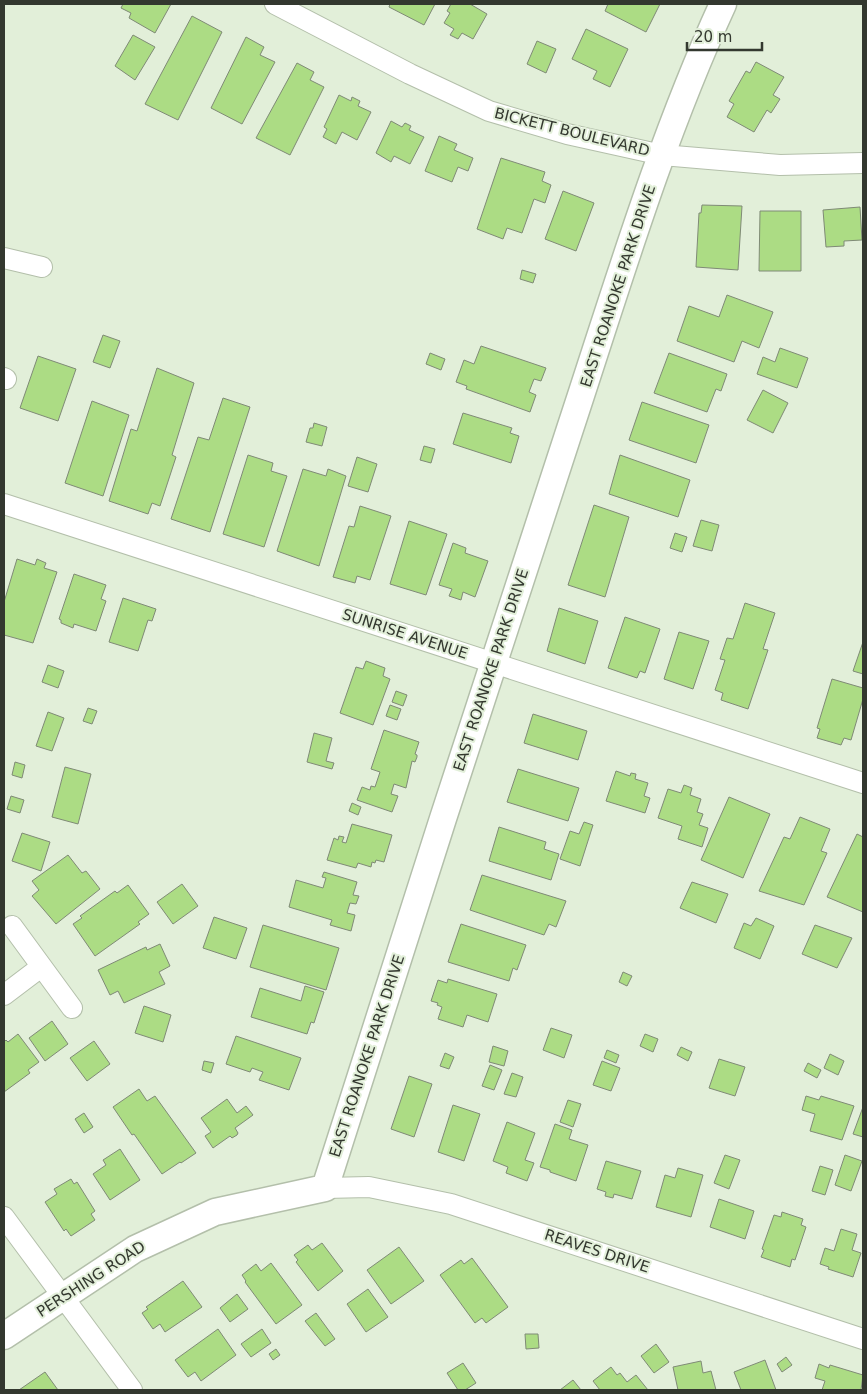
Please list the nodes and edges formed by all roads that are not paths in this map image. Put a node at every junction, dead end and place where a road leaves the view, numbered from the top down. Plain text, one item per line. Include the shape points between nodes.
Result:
1 (275, 4) edge
2 (723, 4) edge
3 (662, 155) junction
4 (863, 163) edge
5 (4, 258) edge
6 (42, 268) dead end
7 (4, 504) edge
8 (492, 662) junction
9 (863, 783) edge
10 (12, 926) dead end
11 (41, 967) junction
12 (4, 995) edge
13 (72, 1008) dead end
14 (325, 1188) junction
15 (4, 1217) edge
16 (62, 1297) junction
17 (4, 1336) edge
18 (863, 1339) edge
19 (132, 1390) edge

1 - 3 street, BICKETT BOULEVARD via 489,111 567,134
2 - 3 street, EAST ROANOKE PARK DRIVE via 701,50
3 - 4 street, BICKETT BOULEVARD via 780,165
3 - 8 street, EAST ROANOKE PARK DRIVE
5 - 6 street
7 - 8 street, SUNRISE AVENUE
8 - 9 street, SUNRISE AVENUE
8 - 14 street, EAST ROANOKE PARK DRIVE
10 - 11 street
11 - 12 street
11 - 13 street
14 - 16 street, PERSHING ROAD via 214,1212 134,1249
14 - 18 street, REAVES DRIVE via 369,1187 452,1204
15 - 16 street
16 - 17 street, PERSHING ROAD
16 - 19 street

